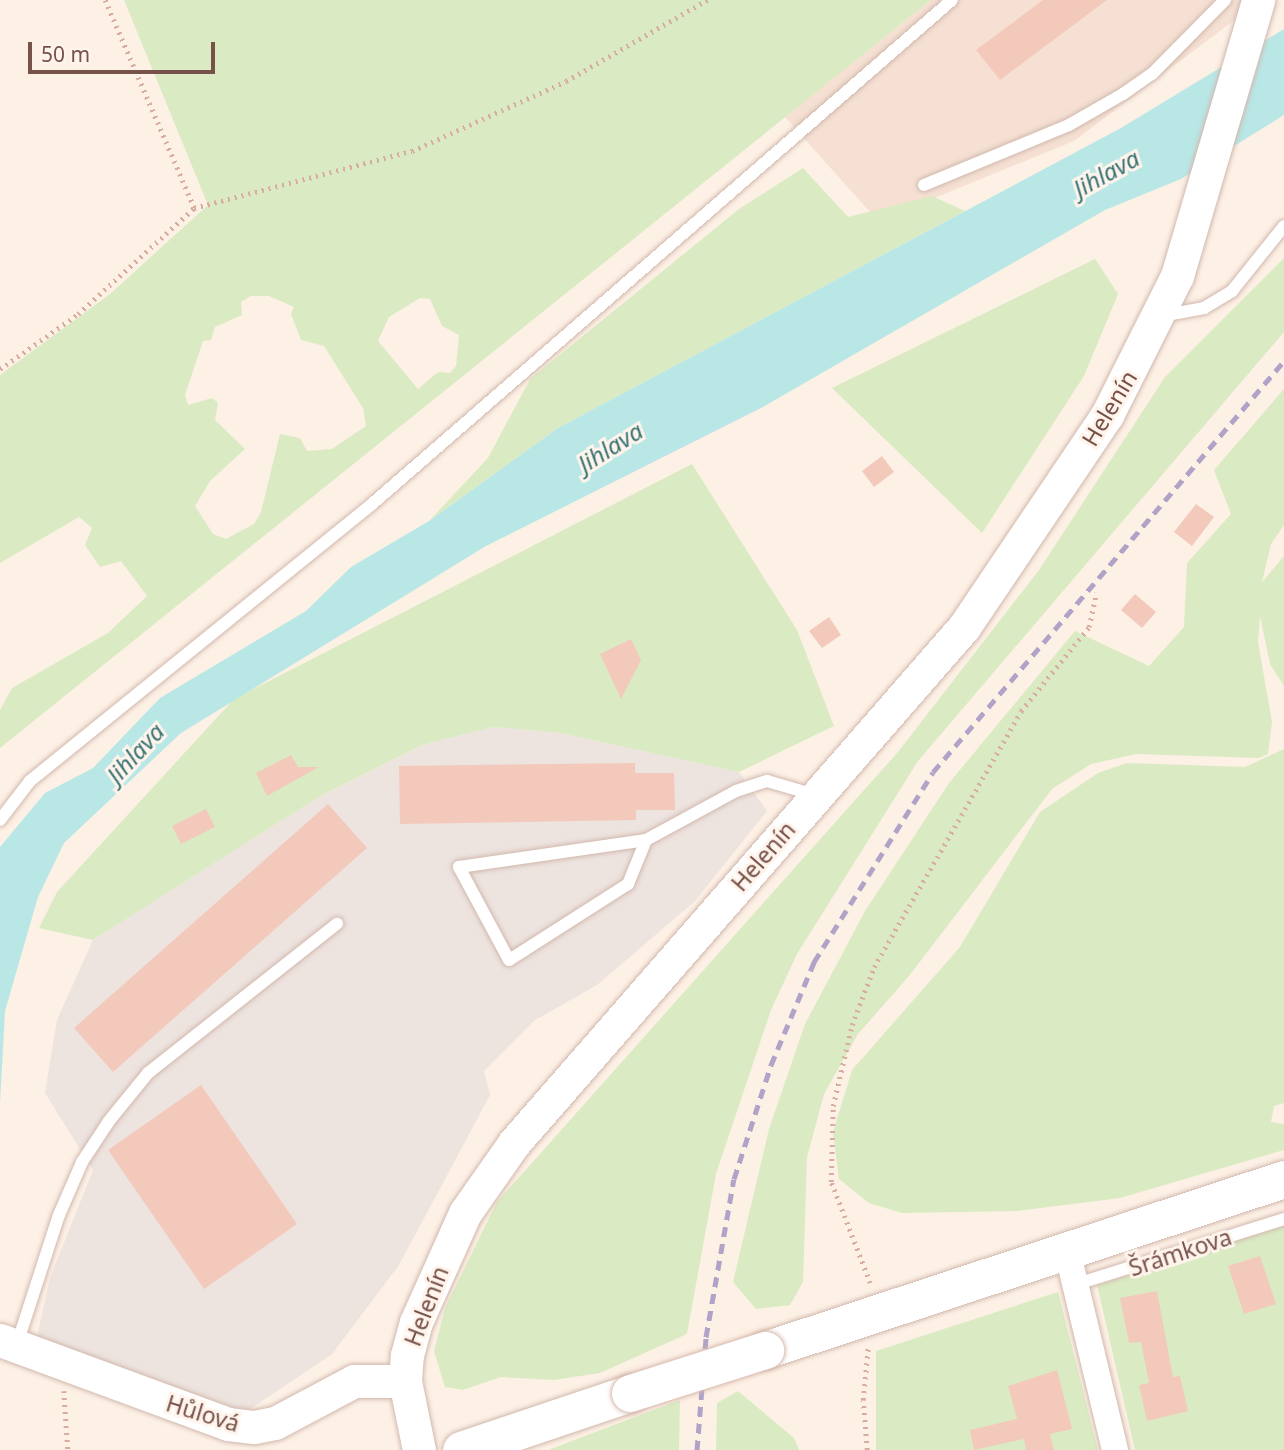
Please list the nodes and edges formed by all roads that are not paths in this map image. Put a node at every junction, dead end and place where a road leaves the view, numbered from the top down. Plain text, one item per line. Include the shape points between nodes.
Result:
1 (952, 0) edge
2 (1246, 2) edge
3 (924, 185) dead end
4 (1284, 226) edge
5 (1161, 316) junction
6 (815, 796) junction
7 (0, 820) edge
8 (646, 840) junction
9 (337, 924) dead end
10 (1284, 1179) edge
11 (1284, 1219) edge
12 (1067, 1250) junction
13 (1077, 1284) junction
14 (8, 1344) edge
15 (405, 1381) junction
16 (419, 1450) edge
17 (461, 1450) edge
18 (1115, 1450) edge

1 - 7 lane via 372,504 30,781
2 - 3 lane via 1152,74 1069,125
2 - 5 street, Helenín via 1198,214
4 - 5 lane via 1232,291 1205,308
5 - 6 street, Helenín via 1107,415 964,627
6 - 8 lane via 803,788 767,782 736,791
6 - 15 street, Helenín via 514,1143 465,1213 416,1322
8 - 8 lane via 472,865 459,867 509,960 628,884
9 - 14 lane via 148,1073 109,1121 82,1162
10 - 12 main road
11 - 13 lane, Šrámkova
12 - 13 street
12 - 17 main road, bridge
13 - 18 street
14 - 15 street, Hůlová via 229,1424 254,1427 275,1423 354,1381
15 - 16 street, Helenín

